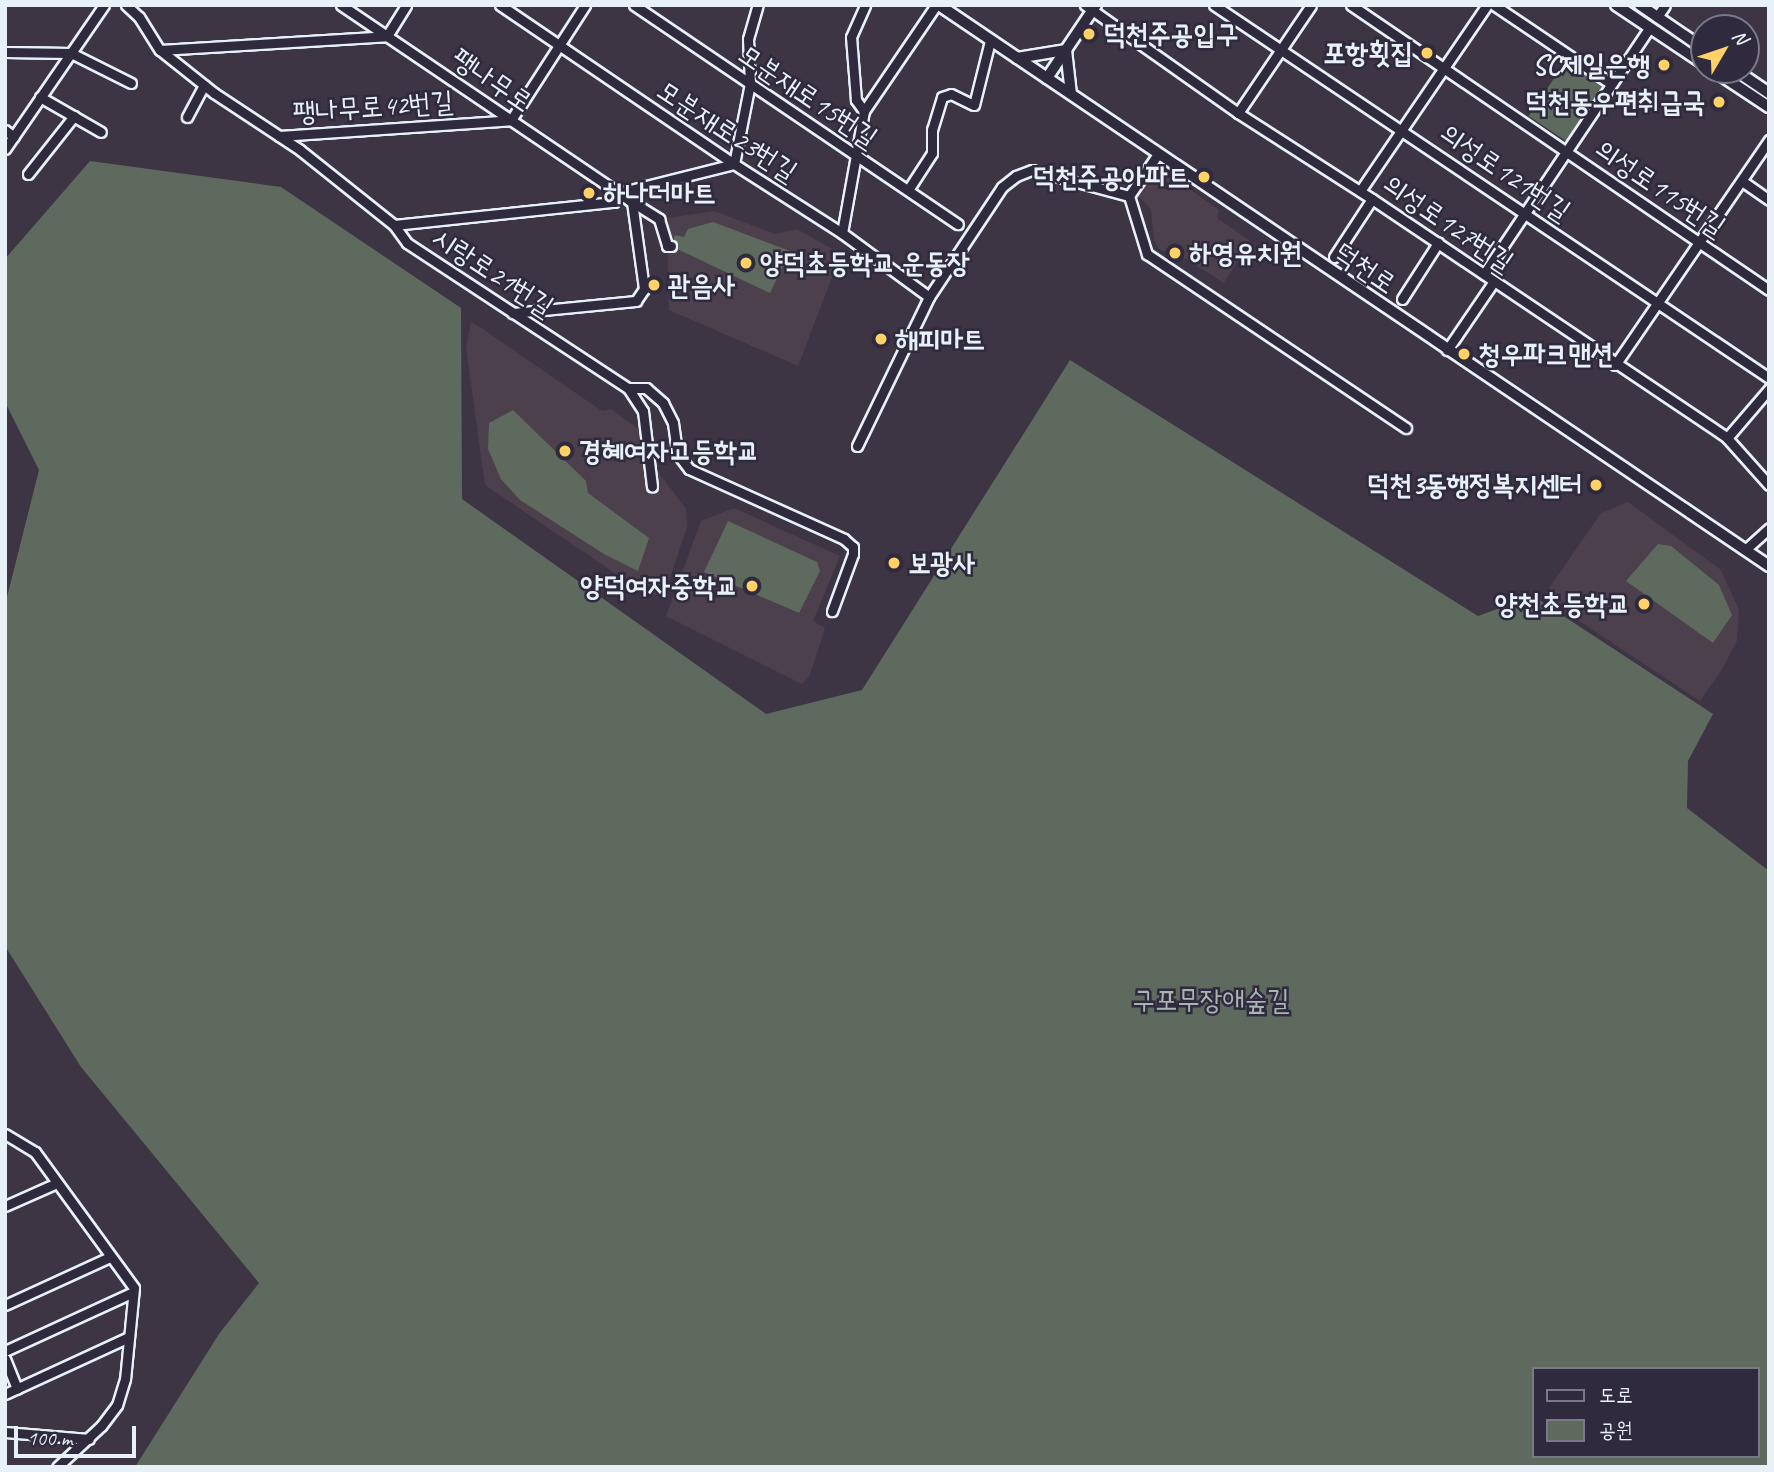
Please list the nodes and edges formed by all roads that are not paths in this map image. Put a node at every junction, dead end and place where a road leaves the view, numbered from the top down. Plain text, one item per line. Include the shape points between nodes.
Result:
1 (104, 5) edge
2 (126, 5) edge
3 (341, 5) edge
4 (406, 5) edge
5 (500, 5) edge
6 (585, 5) edge
7 (634, 5) edge
8 (758, 5) edge
9 (865, 5) edge
10 (938, 5) edge
11 (1214, 5) edge
12 (1311, 5) edge
13 (1351, 5) edge
14 (1487, 5) edge
15 (1494, 5) edge
16 (1616, 5) edge
17 (1640, 5) edge
18 (1665, 5) edge
19 (1091, 7) edge
20 (1657, 17) junction
21 (1649, 27) junction
22 (387, 36) junction
23 (1690, 39) edge
24 (990, 41) junction
25 (559, 46) junction
26 (160, 50) junction
27 (1066, 50) junction
28 (1281, 50) junction
29 (5, 52) edge
30 (71, 53) junction
31 (1690, 55) edge
32 (1017, 58) junction
33 (1444, 67) junction
34 (1047, 78) junction
35 (131, 83) dead end
36 (750, 83) junction
37 (1611, 84) junction
38 (1735, 84) edge
39 (204, 85) junction
40 (1744, 90) junction
41 (1071, 94) junction
42 (40, 97) junction
43 (1769, 101) edge
44 (1769, 107) edge
45 (864, 111) junction
46 (1238, 113) junction
47 (74, 116) junction
48 (187, 117) dead end
49 (511, 120) junction
50 (5, 130) edge
51 (1401, 130) junction
52 (101, 132) dead end
53 (14, 136) junction
54 (279, 136) junction
55 (1769, 140) edge
56 (5, 149) edge
57 (1566, 152) junction
58 (1158, 154) junction
59 (856, 156) junction
60 (734, 164) junction
61 (28, 174) dead end
62 (1742, 181) junction
63 (908, 190) junction
64 (1360, 191) junction
65 (618, 193) junction
66 (1129, 196) junction
67 (1372, 199) junction
68 (1769, 200) edge
69 (1525, 213) junction
70 (958, 223) dead end
71 (394, 225) junction
72 (842, 233) junction
73 (1699, 242) junction
74 (1438, 243) junction
75 (671, 246) dead end
76 (1334, 257) dead end
77 (1484, 274) junction
78 (1494, 281) junction
79 (1769, 290) edge
80 (929, 297) junction
81 (1402, 299) dead end
82 (1659, 302) junction
83 (513, 313) junction
84 (1447, 350) junction
85 (1615, 365) junction
86 (1769, 378) edge
87 (628, 388) junction
88 (1769, 389) edge
89 (1406, 428) dead end
90 (1727, 438) junction
91 (857, 446) dead end
92 (1769, 485) edge
93 (652, 486) dead end
94 (1769, 528) edge
95 (1746, 549) junction
96 (1769, 566) edge
97 (832, 611) dead end
98 (5, 1134) edge
99 (57, 1183) junction
100 (5, 1206) edge
101 (110, 1257) junction
102 (134, 1292) junction
103 (5, 1305) edge
104 (129, 1337) junction
105 (5, 1351) edge
106 (5, 1359) edge
107 (17, 1389) junction
108 (5, 1394) edge
109 (5, 1432) edge
110 (89, 1438) junction
111 (57, 1467) edge

1 - 30 street
2 - 26 street, 시랑로21번길
3 - 22 street, 팽나무로
4 - 22 street
5 - 25 street, 모분재로23번길
6 - 25 street
7 - 36 street, 모분재로15번길
8 - 36 street via 748,39
9 - 45 street via 851,37 856,100
10 - 24 main road, 덕천로
10 - 45 street
11 - 28 street, 의성로121번길
12 - 28 street
13 - 33 street, 의성로115번길
14 - 33 street
15 - 37 street
16 - 21 main road
17 - 20 main road
18 - 20 street
19 - 27 main road
19 - 46 street, 의성로127번길
20 - 23 main road
21 - 31 main road
21 - 37 street
22 - 26 street
22 - 49 street, 팽나무로
24 - 32 main road, 덕천로
24 - 63 street via 974,105 951,94 942,97 932,130 932,153
25 - 49 street
25 - 60 street, 모분재로23번길
26 - 39 street, 시랑로21번길
27 - 32 main road
27 - 34 main road
27 - 41 main road
28 - 46 street
28 - 51 street, 의성로121번길
29 - 30 street
30 - 35 street
30 - 42 street
32 - 34 main road, 덕천로
33 - 51 street
33 - 57 street, 의성로115번길
34 - 41 main road, 덕천로
36 - 59 street, 모분재로15번길
36 - 60 street
37 - 57 street
38 - 40 main road
39 - 48 street
39 - 54 street, 시랑로21번길
40 - 43 main road
40 - 44 main road
41 - 58 main road, 덕천로
42 - 47 street
42 - 53 street
45 - 59 street
46 - 64 street, 의성로127번길
47 - 52 street
47 - 61 street
49 - 54 street, 팽나무로42번길
49 - 65 street, 팽나무로
50 - 53 street
51 - 64 street
51 - 69 street, 의성로121번길
53 - 56 street
54 - 71 street, 시랑로21번길
55 - 62 street
57 - 69 street
57 - 73 street, 의성로115번길
58 - 66 street
58 - 84 main road, 덕천로
59 - 63 street, 모분재로15번길
59 - 72 street
60 - 65 street
60 - 72 street, 모분재로23번길
62 - 68 street
62 - 73 street
63 - 70 street, 모분재로15번길
64 - 67 street, 의성로127번길
65 - 71 street via 614,202
65 - 75 street, 팽나무로 via 659,219 667,246
65 - 83 street, 팽나무로 via 632,202 644,289 636,301
66 - 80 street via 1032,170 1016,176 1002,187
66 - 89 street via 1147,254
67 - 74 street, 의성로127번길
67 - 76 street
69 - 77 street
69 - 82 street, 의성로121번길
71 - 83 street, 시랑로21번길 via 408,243
72 - 80 street, 모분재로23번길
73 - 79 street, 의성로115번길
73 - 82 street
74 - 77 street, 의성로127번길
74 - 81 street
77 - 78 street, 의성로127번길
78 - 84 street
78 - 85 street, 의성로127번길
80 - 91 street
82 - 85 street
82 - 86 street, 의성로121번길
83 - 87 street, 시랑로21번길
84 - 95 main road, 덕천로
85 - 90 street, 의성로127번길
87 - 93 street via 643,411
87 - 97 street, 시랑로21번길 via 646,388 663,403 673,423 677,453 689,468 844,538 853,547
88 - 90 street
90 - 92 street, 의성로127번길
94 - 95 street
95 - 96 main road, 덕천로
98 - 99 street via 35,1152
99 - 100 street
99 - 101 street
101 - 102 street
101 - 103 street
102 - 104 street
102 - 105 street
104 - 107 street
104 - 110 street via 117,1405
106 - 107 street
107 - 108 street
109 - 110 street
110 - 111 street

